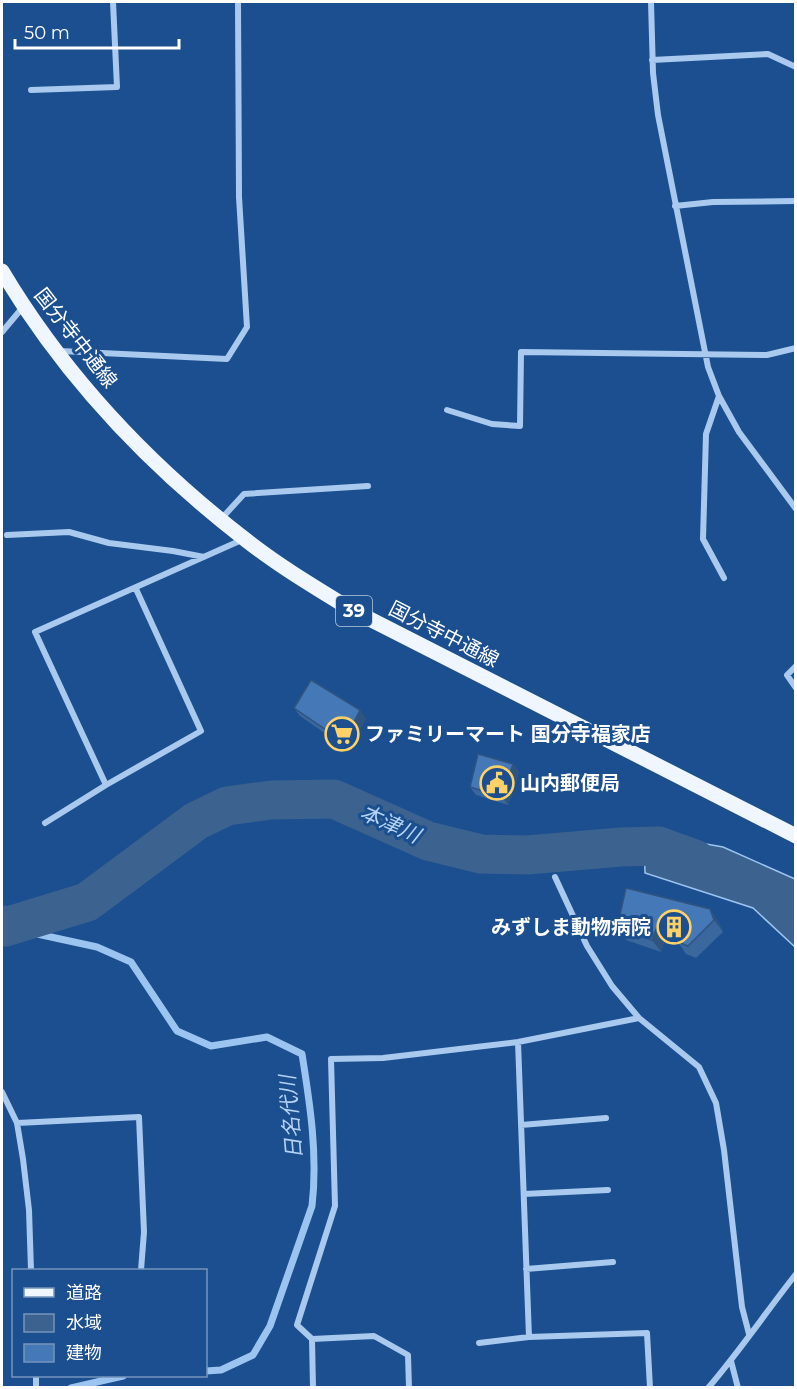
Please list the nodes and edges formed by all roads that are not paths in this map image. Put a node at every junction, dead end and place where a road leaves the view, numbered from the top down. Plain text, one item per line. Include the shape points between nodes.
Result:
1 (113, 2) edge
2 (238, 2) edge
3 (651, 2) edge
4 (652, 60) junction
5 (795, 67) edge
6 (31, 90) dead end
7 (795, 201) edge
8 (675, 206) junction
9 (2, 271) edge
10 (23, 307) junction
11 (2, 332) edge
12 (795, 348) edge
13 (56, 351) junction
14 (706, 355) junction
15 (718, 396) junction
16 (447, 410) dead end
17 (368, 486) dead end
18 (795, 509) edge
19 (221, 519) junction
20 (7, 535) dead end
21 (245, 539) junction
22 (205, 557) junction
23 (724, 578) dead end
24 (136, 588) junction
25 (795, 666) edge
26 (795, 688) edge
27 (106, 785) junction
28 (45, 824) dead end
29 (795, 836) edge
30 (555, 877) dead end
31 (639, 1018) junction
32 (518, 1042) junction
33 (2, 1092) edge
34 (606, 1118) dead end
35 (17, 1123) junction
36 (521, 1125) junction
37 (608, 1190) dead end
38 (524, 1194) junction
39 (613, 1262) dead end
40 (31, 1269) edge
41 (141, 1269) edge
42 (526, 1269) junction
43 (795, 1274) edge
44 (749, 1334) junction
45 (529, 1337) junction
46 (312, 1339) junction
47 (479, 1343) dead end
48 (731, 1361) junction
49 (36, 1377) edge
50 (36, 1388) edge
51 (313, 1388) edge
52 (410, 1388) edge
53 (650, 1388) edge
54 (708, 1388) edge
55 (738, 1388) edge

1 - 6 street via 117,87
2 - 13 street via 239,197 247,327 227,359
3 - 4 street
4 - 5 street via 768,54
4 - 8 street
7 - 8 street
8 - 14 street
9 - 10 main road, 国分寺中通線 / 39
10 - 11 street
10 - 13 main road, 国分寺中通線 / 39
12 - 14 street via 767,355
13 - 19 main road, 国分寺中通線 / 39 via 75,377 160,466
14 - 15 street
14 - 16 street via 521,352 520,426 492,424
15 - 18 street
15 - 23 street via 706,434 703,538
17 - 19 street via 244,494
19 - 21 main road, 国分寺中通線 / 39
20 - 22 street via 69,532 109,543
21 - 22 street
21 - 29 main road, 国分寺中通線 / 39 via 352,610
22 - 24 street
24 - 27 street via 201,731
24 - 27 street via 35,632
25 - 26 street via 787,675
27 - 28 street
30 - 31 street via 587,946 612,987
31 - 32 street
31 - 44 street via 699,1066 716,1103 742,1307
32 - 36 street
32 - 46 street via 384,1058 331,1059 335,1206 297,1325
33 - 35 street
34 - 36 street
35 - 40 street via 29,1210
35 - 41 street via 139,1117 144,1232
36 - 38 street
37 - 38 street
38 - 42 street
39 - 42 street
42 - 45 street
43 - 44 street
44 - 48 street
45 - 47 street
45 - 53 street via 647,1333
46 - 51 street
46 - 52 street via 374,1336 408,1355
48 - 54 street
48 - 55 street
49 - 50 street

